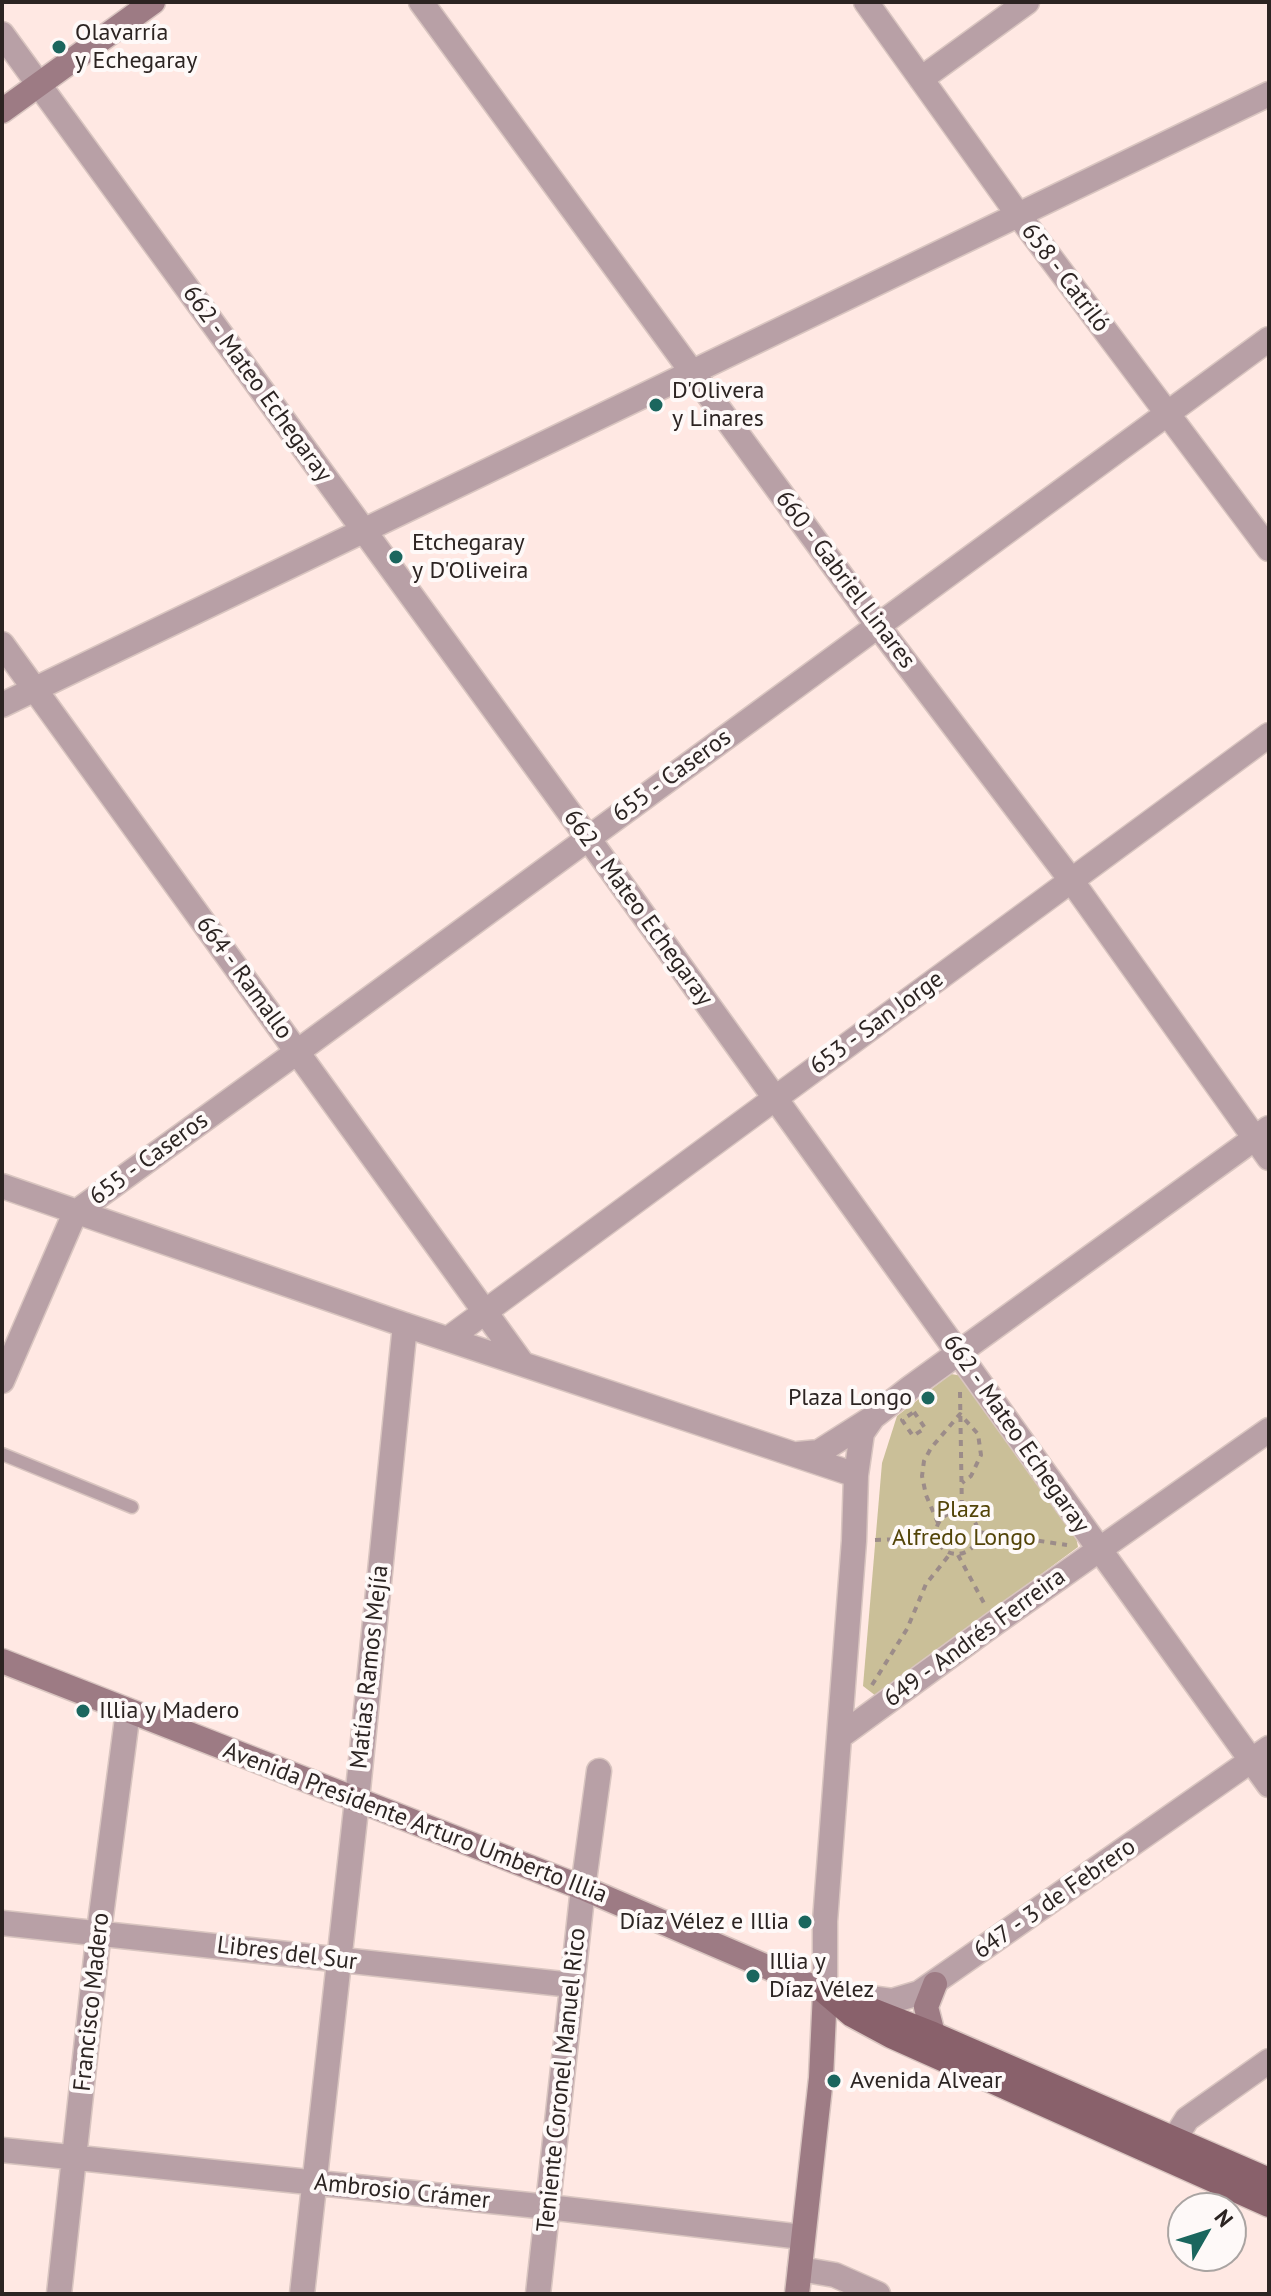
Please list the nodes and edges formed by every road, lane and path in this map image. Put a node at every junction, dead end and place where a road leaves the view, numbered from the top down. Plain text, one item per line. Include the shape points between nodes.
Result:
1 (153, 2) edge
2 (421, 2) edge
3 (866, 2) edge
4 (1027, 2) edge
5 (2, 34) edge
6 (921, 79) junction
7 (39, 85) junction
8 (1269, 94) edge
9 (2, 111) edge
10 (1017, 213) junction
11 (1269, 339) edge
12 (691, 373) junction
13 (1166, 415) junction
14 (364, 531) junction
15 (1269, 549) edge
16 (878, 626) junction
17 (2, 644) edge
18 (35, 689) junction
19 (2, 705) edge
20 (1269, 735) edge
21 (588, 838) junction
22 (1071, 880) junction
23 (297, 1052) junction
24 (775, 1098) junction
25 (1262, 1133) edge
26 (1269, 1158) edge
27 (2, 1186) edge
28 (75, 1213) junction
29 (485, 1313) junction
30 (405, 1325) junction
31 (448, 1339) junction
32 (960, 1353) junction
33 (522, 1363) junction
34 (2, 1381) edge
35 (914, 1412) joint
36 (960, 1414) junction
37 (873, 1417) junction
38 (1269, 1430) edge
39 (2, 1454) edge
40 (797, 1455) junction
41 (856, 1475) junction
42 (962, 1483) junction
43 (132, 1507) dead end
44 (962, 1513) junction
45 (938, 1523) junction
46 (979, 1532) junction
47 (937, 1538) junction
48 (854, 1541) junction
49 (1098, 1550) junction
50 (950, 1554) junction
51 (958, 1555) junction
52 (995, 1623) junction
53 (2, 1661) edge
54 (865, 1697) dead end
55 (128, 1711) junction
56 (839, 1737) junction
57 (1260, 1754) edge
58 (599, 1771) dead end
59 (1269, 1785) edge
60 (357, 1800) junction
61 (583, 1888) junction
62 (2, 1923) edge
63 (99, 1931) junction
64 (339, 1960) junction
65 (935, 1984) junction
66 (572, 1985) junction
67 (825, 1992) junction
68 (933, 2034) junction
69 (1269, 2061) edge
70 (1168, 2148) junction
71 (2, 2150) edge
72 (74, 2158) junction
73 (1269, 2180) edge
74 (313, 2183) junction
75 (1269, 2205) edge
76 (548, 2207) junction
77 (802, 2237) junction
78 (800, 2269) junction
79 (59, 2294) edge
80 (302, 2294) edge
81 (538, 2294) edge
82 (797, 2294) edge
83 (878, 2294) edge

1 - 7 main road
2 - 12 street, 660 - Gabriel Linares
3 - 6 street, 658 - Catriló
4 - 6 street
5 - 7 street, 662 - Mateo Echegaray
6 - 10 street, 658 - Catriló
7 - 9 main road
7 - 14 street, 662 - Mateo Echegaray
8 - 10 street
10 - 12 street
10 - 13 street, 658 - Catriló
11 - 13 street, 655 - Caseros
12 - 14 street
12 - 16 street, 660 - Gabriel Linares
13 - 15 street, 658 - Catriló
13 - 16 street, 655 - Caseros
14 - 18 street
14 - 21 street, 662 - Mateo Echegaray
16 - 21 street, 655 - Caseros
16 - 22 street, 660 - Gabriel Linares
17 - 18 street, 664 - Ramallo
18 - 19 street
18 - 23 street, 664 - Ramallo
20 - 22 street, 653 - San Jorge
21 - 23 street, 655 - Caseros
21 - 24 street, 662 - Mateo Echegaray
22 - 24 street, 653 - San Jorge
22 - 25 street, 660 - Gabriel Linares
23 - 28 street, 655 - Caseros
23 - 29 street, 664 - Ramallo
24 - 29 street, 653 - San Jorge
24 - 32 street, 662 - Mateo Echegaray
25 - 26 street, 660 - Gabriel Linares
25 - 32 street
27 - 28 street
28 - 30 street
28 - 34 street
29 - 31 street
29 - 33 street, 664 - Ramallo
30 - 31 street
30 - 60 street, Matías Ramos Mejía
31 - 33 street
32 - 36 path
32 - 37 street
32 - 49 street, 662 - Mateo Echegaray
33 - 40 street
35 - 35 path via 925,1428 913,1436 902,1420
36 - 42 path
36 - 42 path via 978,1434 981,1455
36 - 45 path via 924,1461 926,1495
37 - 40 street via 819,1452
37 - 41 street via 862,1433
38 - 49 street, 649 - Andrés Ferreira
39 - 43 lane
40 - 41 street
41 - 48 street
42 - 44 path
44 - 45 path via 949,1514
44 - 46 path via 974,1520
45 - 47 path
46 - 49 path
46 - 51 path via 975,1545
47 - 48 path
47 - 50 path
48 - 56 street
49 - 52 street, 649 - Andrés Ferreira
49 - 57 street, 662 - Mateo Echegaray
50 - 51 path
50 - 54 path via 926,1584 907,1629
51 - 52 path
52 - 56 street, 649 - Andrés Ferreira
53 - 55 main road, Avenida Presidente Arturo Umberto Illia
55 - 60 main road, Avenida Presidente Arturo Umberto Illia
55 - 63 street, Francisco Madero
56 - 67 street
57 - 59 street, 662 - Mateo Echegaray
57 - 65 street, 647 - 3 de Febrero
58 - 61 street, Teniente Coronel Manuel Rico
60 - 61 main road, Avenida Presidente Arturo Umberto Illia
60 - 64 street, Matías Ramos Mejía
61 - 66 street, Teniente Coronel Manuel Rico
61 - 67 main road, Avenida Presidente Arturo Umberto Illia
62 - 63 street, Libres del Sur
63 - 64 street, Libres del Sur
63 - 72 street, Francisco Madero
64 - 66 street, Libres del Sur
64 - 74 street, Matías Ramos Mejía
65 - 67 street, 647 - 3 de Febrero via 892,2001
65 - 68 main road via 926,2007
66 - 76 street, Teniente Coronel Manuel Rico
67 - 68 main road
67 - 70 main road via 852,2015 891,2036
67 - 77 main road via 821,2078
68 - 70 main road
69 - 70 street via 1187,2119
70 - 73 main road
70 - 75 main road
71 - 72 street, Ambrosio Crámer
72 - 74 street, Ambrosio Crámer
72 - 79 street, Francisco Madero
74 - 76 street, Ambrosio Crámer
74 - 80 street, Matías Ramos Mejía
76 - 77 street, Ambrosio Crámer
76 - 81 street, Teniente Coronel Manuel Rico
77 - 78 main road
78 - 82 main road
78 - 83 street via 835,2275

